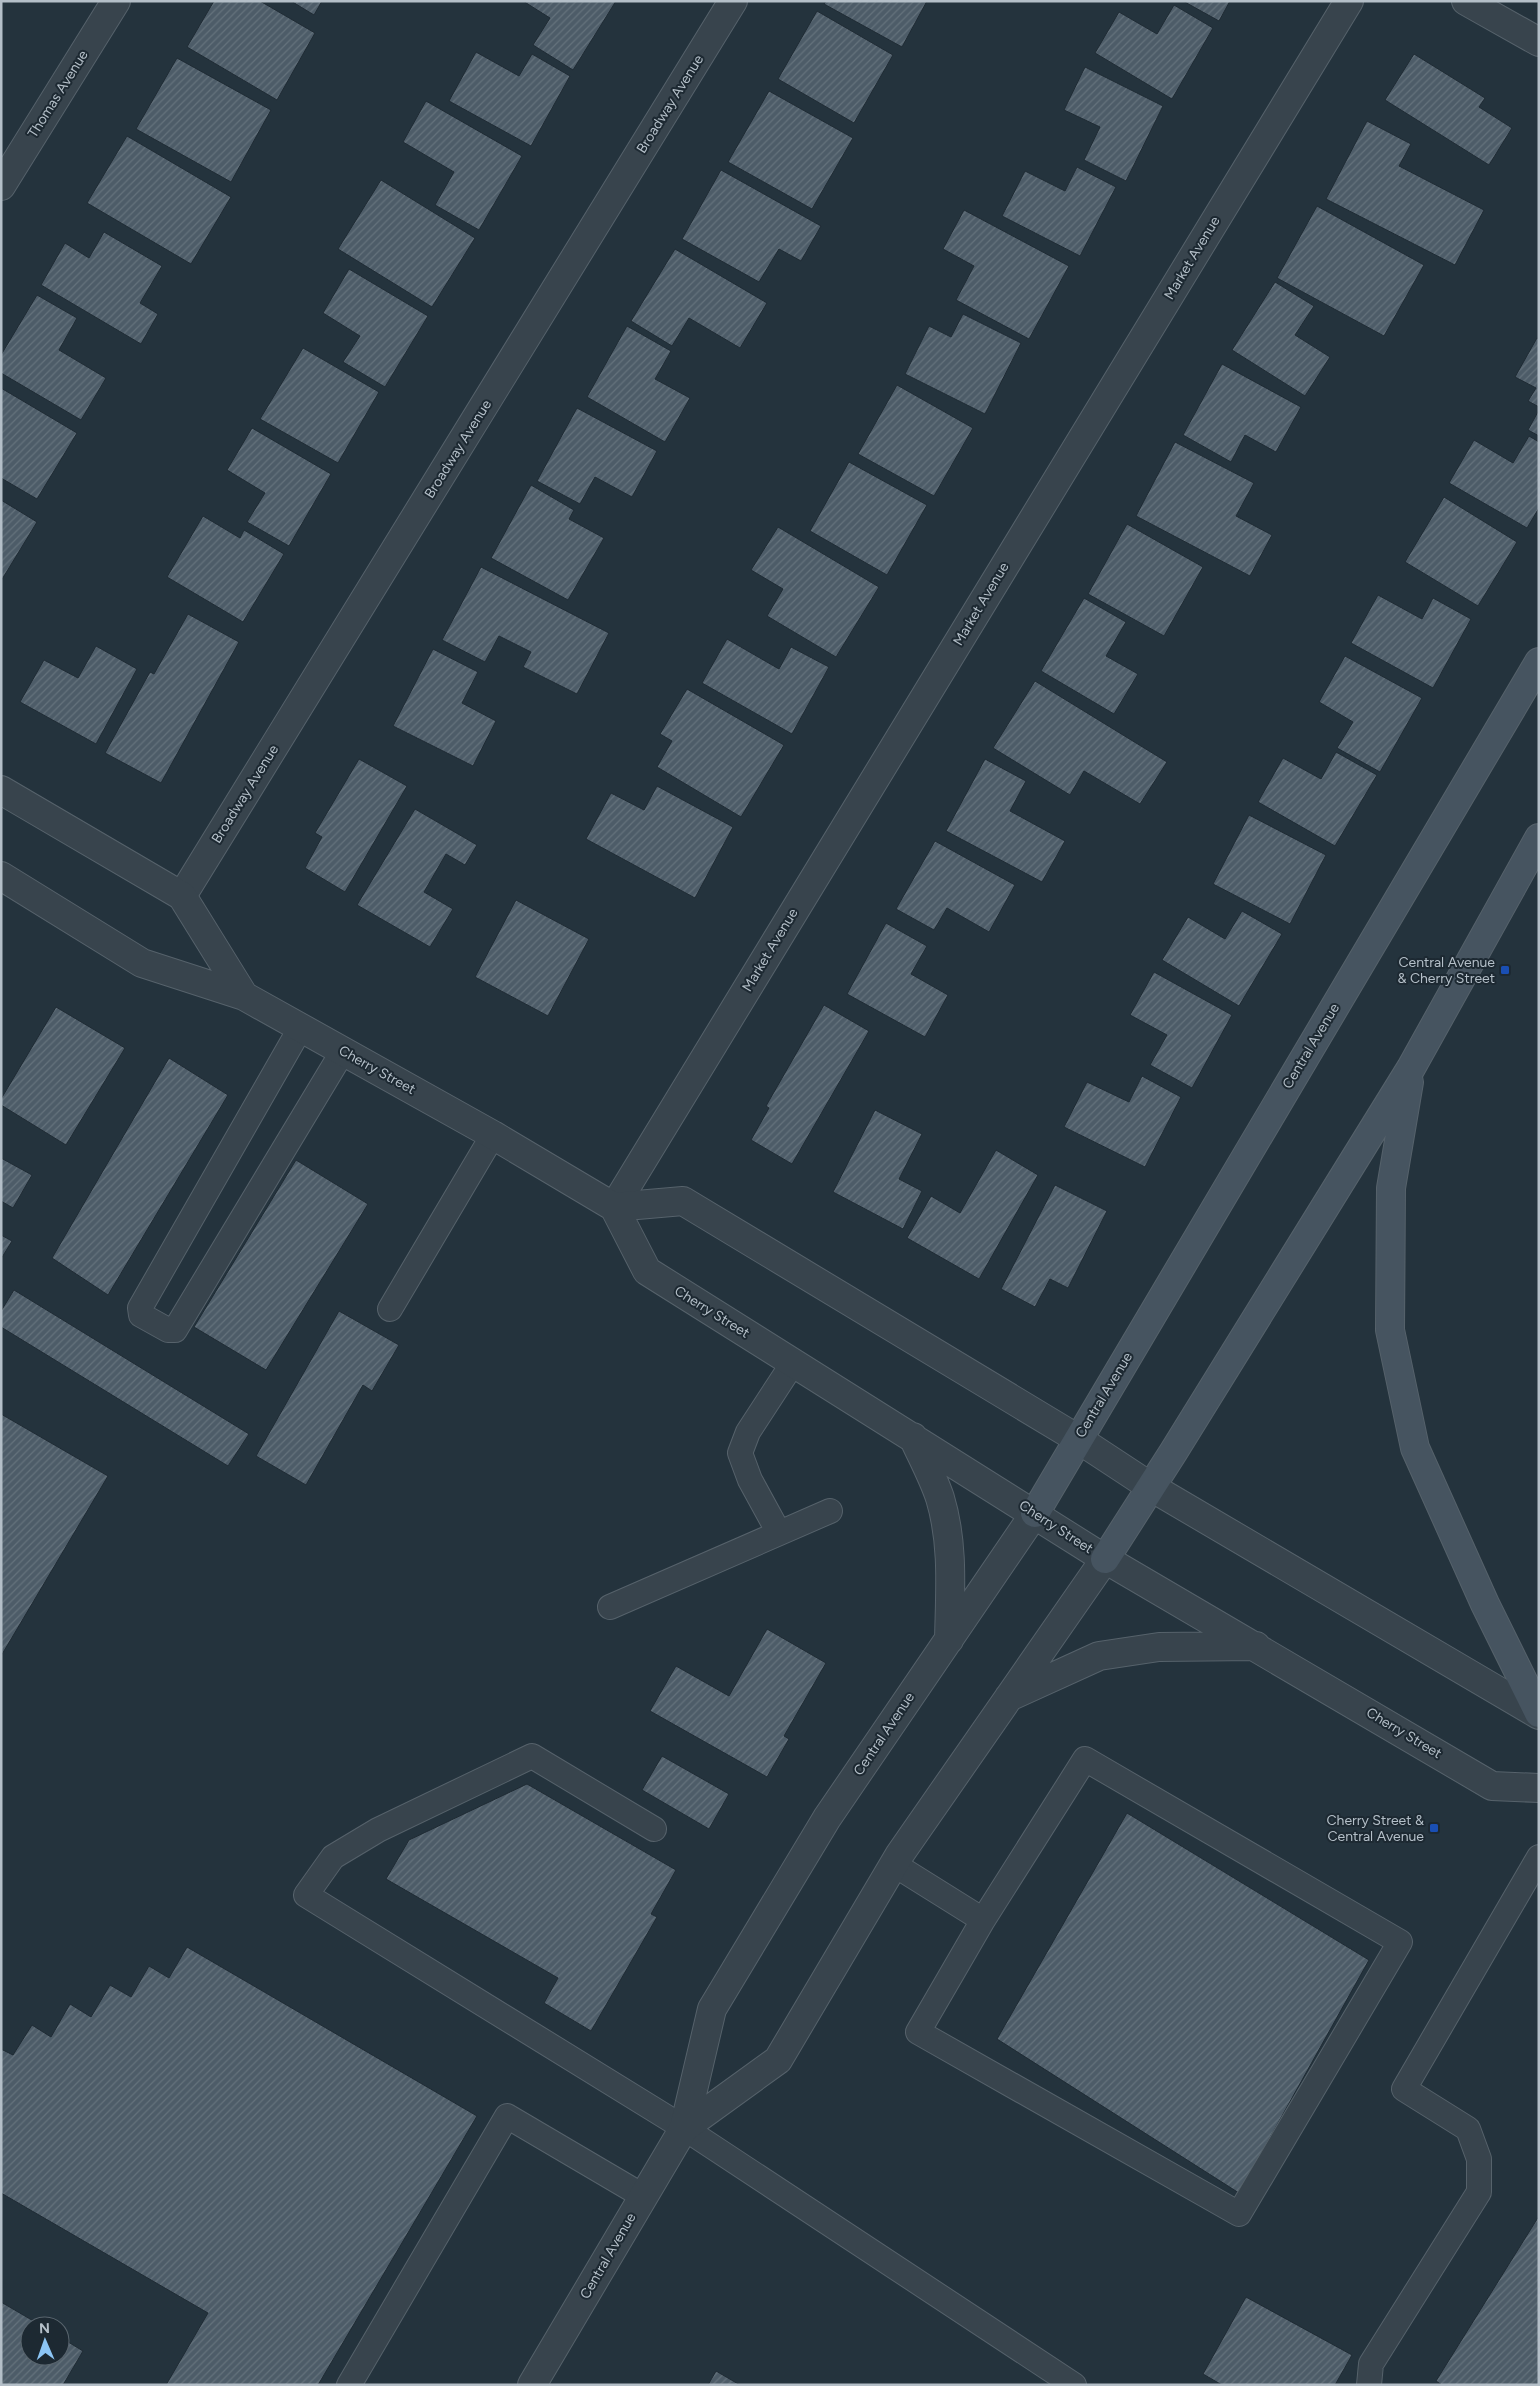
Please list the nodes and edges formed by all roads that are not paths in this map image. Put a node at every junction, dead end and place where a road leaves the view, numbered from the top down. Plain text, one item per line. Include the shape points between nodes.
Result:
1 (116, 1) edge
2 (733, 1) edge
3 (1349, 1) edge
4 (1466, 1) edge
5 (1539, 42) edge
6 (1, 186) edge
7 (1539, 662) edge
8 (1, 790) edge
9 (1539, 838) edge
10 (1, 876) edge
11 (182, 896) junction
12 (244, 996) junction
13 (301, 1028) junction
14 (343, 1051) junction
15 (1412, 1068) junction
16 (493, 1136) junction
17 (614, 1207) junction
18 (390, 1309) dead end
19 (793, 1363) junction
20 (913, 1437) junction
21 (1078, 1439) junction
22 (1151, 1487) junction
23 (830, 1511) dead end
24 (1035, 1514) junction
25 (779, 1532) junction
26 (1105, 1559) junction
27 (610, 1607) dead end
28 (949, 1640) junction
29 (1256, 1646) junction
30 (1009, 1697) junction
31 (1539, 1714) edge
32 (1539, 1788) edge
33 (654, 1828) dead end
34 (1539, 1857) edge
35 (895, 1865) junction
36 (983, 1920) junction
37 (684, 2128) junction
38 (643, 2196) junction
39 (349, 2385) edge
40 (532, 2385) edge
41 (1074, 2385) edge
42 (1369, 2385) edge

1 - 6 street, Thomas Avenue
2 - 11 street, Broadway Avenue
3 - 17 street, Market Avenue
4 - 5 street
7 - 21 main road, Central Avenue
8 - 11 street, Cherry Street
9 - 15 main road, Central Avenue
10 - 12 street, Cherry Street via 142,963
11 - 12 street, Cherry Street
12 - 13 street, Cherry Street
13 - 14 street, Cherry Street
13 - 14 lane via 140,1308 141,1315 168,1330 175,1330
14 - 16 street, Cherry Street
15 - 22 main road, Central Avenue
15 - 31 main road via 1391,1188 1390,1330 1414,1448
16 - 17 street, Cherry Street
16 - 18 lane
17 - 19 street, Cherry Street via 647,1270
17 - 21 street via 683,1201
19 - 20 street, Cherry Street
19 - 25 lane via 748,1432 740,1453 750,1480
20 - 24 street, Cherry Street
20 - 28 street via 939,1496 946,1527 950,1564
21 - 22 street
21 - 24 main road, Central Avenue
22 - 26 main road, Central Avenue
22 - 31 street
23 - 25 lane
24 - 26 street, Cherry Street
24 - 28 street, Central Avenue
25 - 27 lane
26 - 29 street, Cherry Street
26 - 30 street, Central Avenue
28 - 37 street, Central Avenue via 827,1818 712,2009
29 - 30 street via 1159,1647 1099,1656
29 - 32 street, Cherry Street via 1492,1786
30 - 35 street, Central Avenue
33 - 37 lane via 532,1756 378,1830 333,1857 306,1895
34 - 42 lane via 1404,2088 1468,2129 1479,2159 1479,2192 1371,2364
35 - 36 lane
35 - 37 street, Central Avenue via 778,2060
36 - 36 lane via 1085,1760 1400,1942 1239,2214 918,2032
37 - 38 street, Central Avenue
37 - 41 lane
38 - 39 lane via 507,2116
38 - 40 street, Central Avenue

